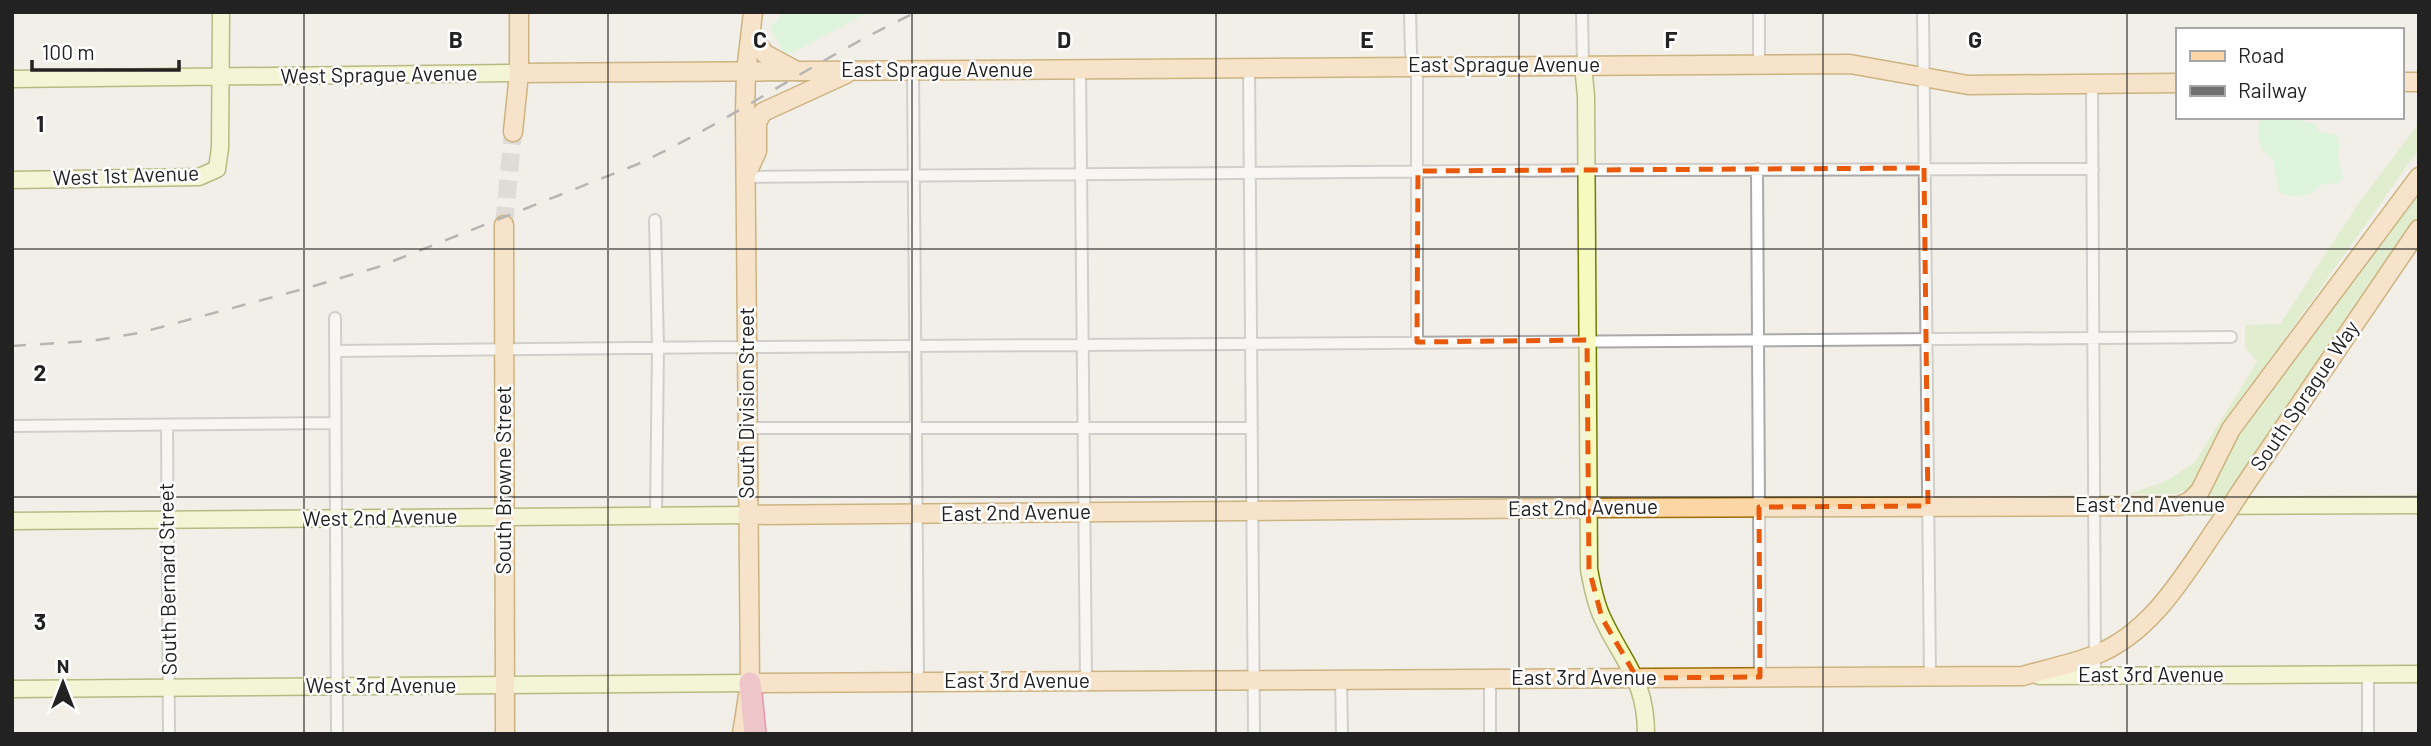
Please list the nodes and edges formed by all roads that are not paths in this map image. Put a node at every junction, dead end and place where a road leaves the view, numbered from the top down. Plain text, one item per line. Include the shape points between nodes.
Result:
1 (221, 12) edge
2 (519, 12) edge
3 (754, 12) edge
4 (1410, 12) edge
5 (1582, 12) edge
6 (1759, 12) edge
7 (1923, 12) edge
8 (751, 35) junction
9 (1583, 65) junction
10 (1759, 65) junction
11 (1414, 66) junction
12 (1249, 67) junction
13 (1080, 69) junction
14 (855, 71) junction
15 (913, 71) junction
16 (746, 72) junction
17 (800, 72) junction
18 (519, 73) junction
19 (222, 76) junction
20 (1924, 78) junction
21 (12, 79) edge
22 (2092, 83) junction
23 (2176, 83) edge
24 (513, 132) tunnel mouth
25 (2419, 167) edge
26 (1924, 168) junction
27 (1757, 169) junction
28 (2093, 169) junction
29 (1585, 170) junction
30 (1418, 171) junction
31 (1250, 173) junction
32 (1082, 174) junction
33 (914, 176) junction
34 (745, 177) junction
35 (12, 180) edge
36 (2414, 184) edge
37 (655, 220) dead end
38 (505, 226) tunnel mouth
39 (2419, 229) edge
40 (335, 318) dead end
41 (2095, 337) junction
42 (2231, 337) dead end
43 (1758, 338) junction
44 (1926, 338) junction
45 (1587, 340) junction
46 (1251, 342) junction
47 (1417, 342) junction
48 (914, 345) junction
49 (1083, 345) junction
50 (746, 346) junction
51 (658, 347) junction
52 (503, 349) junction
53 (335, 351) junction
54 (335, 423) junction
55 (167, 425) junction
56 (12, 426) edge
57 (747, 428) junction
58 (1084, 428) junction
59 (1252, 428) junction
60 (915, 429) junction
61 (2095, 505) junction
62 (2419, 505) edge
63 (1928, 506) junction
64 (2179, 506) junction
65 (1759, 507) junction
66 (1588, 508) junction
67 (1253, 511) junction
68 (1084, 513) junction
69 (916, 514) junction
70 (656, 515) junction
71 (747, 515) junction
72 (505, 517) junction
73 (336, 518) junction
74 (167, 520) junction
75 (12, 521) edge
76 (2095, 655) junction
77 (2368, 674) junction
78 (2419, 674) edge
79 (2095, 675) junction
80 (1930, 676) junction
81 (2023, 676) junction
82 (1760, 677) junction
83 (1637, 678) junction
84 (1490, 679) junction
85 (1253, 680) junction
86 (1341, 680) junction
87 (1086, 681) junction
88 (918, 682) junction
89 (750, 683) junction
90 (504, 685) junction
91 (337, 687) junction
92 (169, 688) junction
93 (12, 689) edge
94 (169, 734) edge
95 (337, 734) edge
96 (505, 734) edge
97 (741, 734) edge
98 (755, 734) edge
99 (1254, 734) edge
100 (1342, 734) edge
101 (1490, 734) edge
102 (1646, 734) edge
103 (2368, 734) edge

1 - 19 main road
2 - 18 main road
3 - 8 main road, South Division Street
4 - 11 street
5 - 9 street
6 - 10 street
7 - 20 street
8 - 16 main road, South Division Street
8 - 17 main road via 768,57
9 - 10 main road, East Sprague Avenue
9 - 11 main road, East Sprague Avenue
9 - 29 main road
10 - 20 main road, East Sprague Avenue via 1850,64
11 - 12 main road, East Sprague Avenue
11 - 30 street
12 - 13 main road, East Sprague Avenue
12 - 31 street
13 - 15 main road, East Sprague Avenue
13 - 32 street
14 - 15 main road, East Sprague Avenue
14 - 17 main road, East Sprague Avenue
14 - 34 main road via 763,112 757,122 757,151
15 - 33 street
16 - 17 main road, East Sprague Avenue
16 - 18 main road, West Sprague Avenue
16 - 34 main road, South Division Street
18 - 19 main road, West Sprague Avenue
18 - 24 main road
19 - 21 main road, West Sprague Avenue
19 - 35 main road, West 1st Avenue via 217,169 199,177
20 - 22 main road, East Sprague Avenue via 1968,85
20 - 26 street
22 - 23 main road, East Sprague Avenue
22 - 28 street
25 - 36 main road, South Sprague Way
26 - 27 street
26 - 28 street
26 - 44 street
27 - 29 street
27 - 43 street
28 - 41 street
29 - 30 street
29 - 45 main road
30 - 31 street
30 - 47 street
31 - 32 street
31 - 46 street
32 - 33 street
32 - 49 street
33 - 34 street
33 - 48 street
34 - 50 main road, South Division Street
36 - 64 main road, South Sprague Way via 2231,429 2200,491
37 - 51 street
38 - 52 main road, South Browne Street
39 - 76 main road, South Sprague Way, bridge via 2161,605 2135,631
40 - 53 street
41 - 42 street
41 - 44 street
41 - 61 street
43 - 44 street
43 - 45 street
43 - 65 street
44 - 63 street
45 - 47 street
45 - 66 main road
46 - 47 street
46 - 49 street
46 - 59 street
48 - 49 street
48 - 50 street
48 - 60 street
49 - 58 street
50 - 51 street
50 - 57 main road, South Division Street
51 - 52 street
51 - 70 street
52 - 53 street
52 - 72 main road, South Browne Street
53 - 54 street
54 - 55 street
54 - 73 street
55 - 56 street
55 - 74 street, South Bernard Street
57 - 60 street
57 - 71 main road, South Division Street
58 - 59 street
58 - 60 street
58 - 68 street
59 - 67 street
60 - 69 street
61 - 63 main road, East 2nd Avenue
61 - 64 main road, East 2nd Avenue
61 - 76 street
62 - 64 main road, East 2nd Avenue
63 - 65 main road, East 2nd Avenue
63 - 80 street
65 - 66 main road, East 2nd Avenue
65 - 82 street
66 - 67 main road, East 2nd Avenue
66 - 83 main road via 1593,594
67 - 68 main road, East 2nd Avenue
67 - 85 street
68 - 69 main road, East 2nd Avenue
68 - 87 street
69 - 71 main road, East 2nd Avenue
69 - 88 street
70 - 71 main road, West 2nd Avenue
70 - 72 main road, West 2nd Avenue
71 - 89 main road, South Division Street
72 - 73 main road, West 2nd Avenue
72 - 90 main road, South Browne Street
73 - 74 main road, West 2nd Avenue
73 - 91 street
74 - 75 main road, West 2nd Avenue
74 - 92 street, South Bernard Street
76 - 79 street
76 - 81 main road, South Sprague Way
77 - 78 main road, East 3rd Avenue
77 - 79 main road, East 3rd Avenue
77 - 103 street
79 - 81 main road, East 3rd Avenue
80 - 81 main road, East 3rd Avenue
80 - 82 main road, East 3rd Avenue
82 - 83 main road, East 3rd Avenue
83 - 84 main road, East 3rd Avenue
83 - 102 main road via 1646,710
84 - 86 main road, East 3rd Avenue
84 - 101 street
85 - 86 main road, East 3rd Avenue
85 - 87 main road, East 3rd Avenue
85 - 99 street
86 - 100 street
87 - 88 main road, East 3rd Avenue
88 - 89 main road, East 3rd Avenue
89 - 90 main road, West 3rd Avenue
89 - 97 main road, South Division Street
89 - 98 highway
90 - 91 main road, West 3rd Avenue
90 - 96 main road, South Browne Street
91 - 92 main road, West 3rd Avenue
91 - 95 street
92 - 93 main road, West 3rd Avenue
92 - 94 street, South Bernard Street

